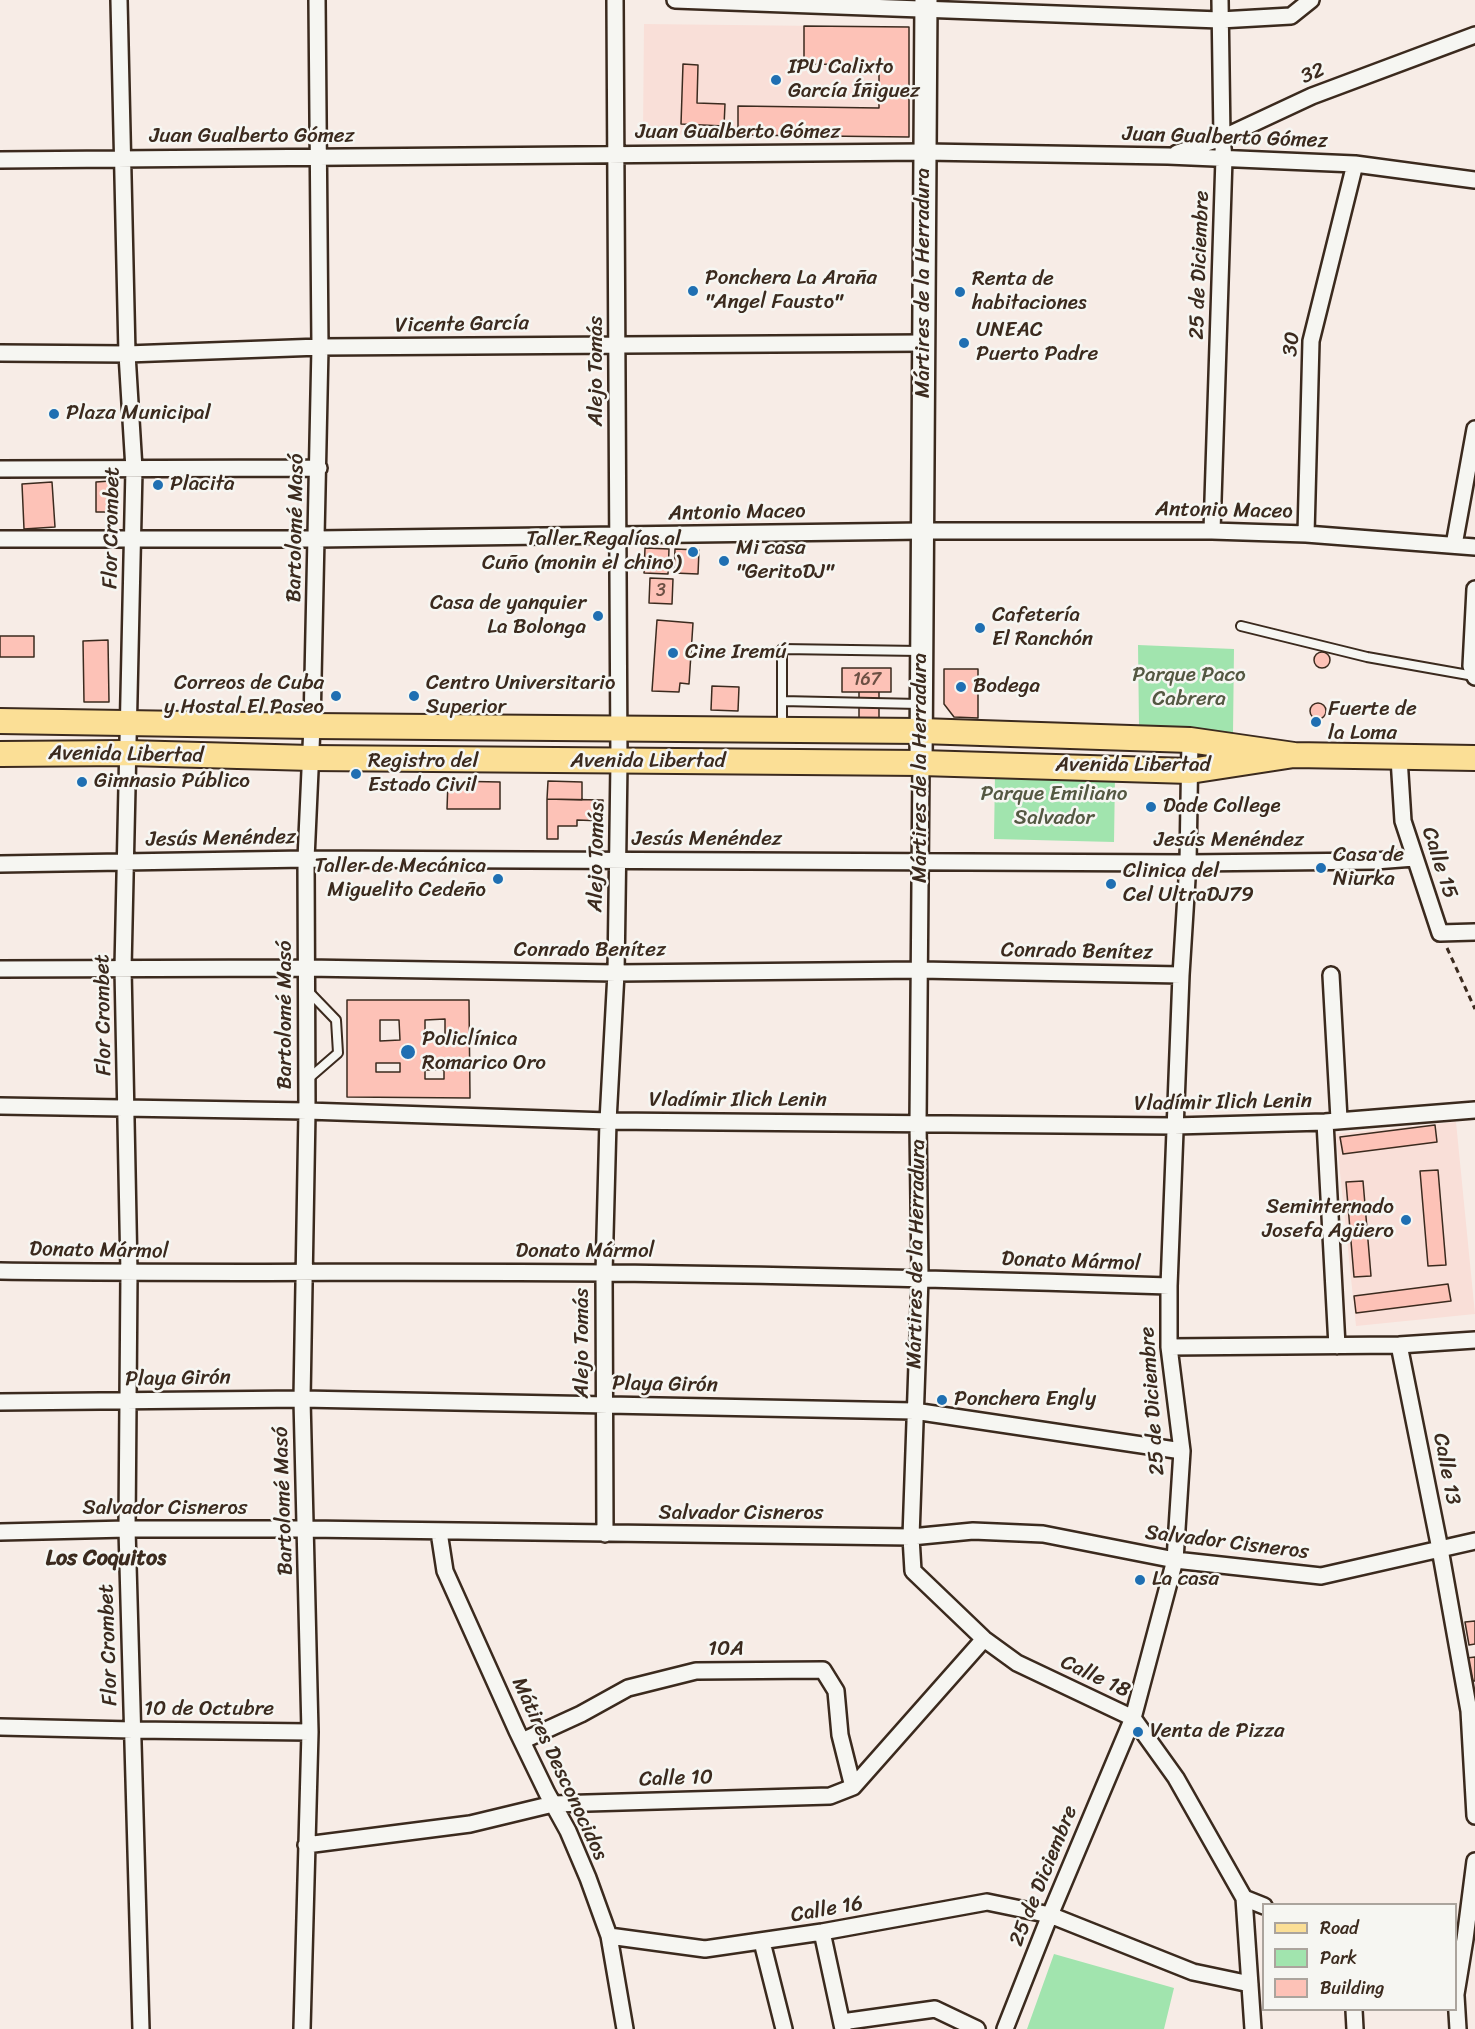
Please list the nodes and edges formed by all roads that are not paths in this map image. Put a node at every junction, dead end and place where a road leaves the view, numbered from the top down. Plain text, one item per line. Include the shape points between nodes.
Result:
1 (119, 0) edge
2 (317, 0) edge
3 (615, 0) edge
4 (675, 0) edge
5 (1220, 0) edge
6 (1311, 0) edge
7 (926, 4) edge
8 (1220, 20) junction
9 (1475, 35) edge
10 (1222, 138) junction
11 (925, 152) junction
12 (615, 154) junction
13 (1168, 156) junction
14 (318, 158) junction
15 (1224, 158) junction
16 (122, 159) junction
17 (0, 160) edge
18 (1355, 164) junction
19 (1475, 180) edge
20 (924, 343) junction
21 (618, 344) junction
22 (320, 347) junction
23 (0, 353) edge
24 (128, 354) junction
25 (1475, 429) edge
26 (319, 468) junction
27 (0, 469) edge
28 (134, 469) junction
29 (923, 531) junction
30 (1212, 531) junction
31 (1306, 534) junction
32 (618, 535) junction
33 (0, 539) edge
34 (132, 539) junction
35 (317, 539) junction
36 (1454, 545) junction
37 (1475, 546) edge
38 (1475, 589) edge
39 (1241, 626) dead end
40 (922, 651) junction
41 (1475, 676) edge
42 (782, 701) junction
43 (922, 704) junction
44 (0, 720) edge
45 (129, 723) junction
46 (312, 726) junction
47 (619, 729) junction
48 (782, 730) junction
49 (921, 731) junction
50 (1190, 740) junction
51 (128, 753) junction
52 (0, 754) edge
53 (1294, 755) junction
54 (311, 758) junction
55 (1399, 758) junction
56 (1475, 758) edge
57 (620, 762) junction
58 (921, 763) junction
59 (1190, 771) junction
60 (1414, 858) junction
61 (306, 859) junction
62 (619, 861) junction
63 (920, 861) junction
64 (127, 862) junction
65 (1188, 863) junction
66 (0, 864) edge
67 (1475, 932) edge
68 (123, 968) junction
69 (306, 968) junction
70 (0, 969) edge
71 (920, 970) junction
72 (616, 973) junction
73 (1181, 975) junction
74 (1331, 975) dead end
75 (306, 990) junction
76 (307, 1080) junction
77 (0, 1106) edge
78 (126, 1110) junction
79 (1475, 1110) edge
80 (307, 1111) junction
81 (1332, 1120) junction
82 (608, 1121) junction
83 (918, 1123) junction
84 (1174, 1126) junction
85 (0, 1271) edge
86 (304, 1272) junction
87 (129, 1273) junction
88 (604, 1273) junction
89 (920, 1278) junction
90 (1169, 1286) junction
91 (1475, 1340) edge
92 (1399, 1345) junction
93 (1337, 1346) junction
94 (1169, 1347) junction
95 (302, 1399) junction
96 (128, 1400) junction
97 (0, 1402) edge
98 (604, 1404) junction
99 (914, 1411) junction
100 (1182, 1451) junction
101 (127, 1529) junction
102 (307, 1529) junction
103 (0, 1532) edge
104 (439, 1532) junction
105 (605, 1534) junction
106 (911, 1537) junction
107 (1475, 1541) edge
108 (1440, 1549) junction
109 (1175, 1560) junction
110 (984, 1639) junction
111 (1472, 1711) edge
112 (1133, 1718) junction
113 (0, 1726) edge
114 (133, 1730) junction
115 (310, 1732) junction
116 (522, 1741) junction
117 (853, 1787) junction
118 (553, 1804) junction
119 (1475, 1816) edge
120 (306, 1845) junction
121 (1475, 1862) edge
122 (1244, 1898) junction
123 (1262, 1906) edge
124 (1050, 1915) junction
125 (822, 1932) junction
126 (609, 1936) junction
127 (1470, 1939) edge
128 (762, 1942) junction
129 (1250, 1984) junction
130 (1457, 1988) edge
131 (1354, 2011) edge
132 (1456, 2011) edge
133 (842, 2026) edge
134 (141, 2029) edge
135 (302, 2029) edge
136 (625, 2029) edge
137 (784, 2029) edge
138 (976, 2029) edge
139 (1005, 2029) edge
140 (1253, 2029) edge
141 (1355, 2029) edge
142 (1458, 2029) edge

1 - 16 street, Flor Crombet
2 - 14 street, Bartolomé Masó
3 - 12 street, Alejo Tomás
4 - 7 street
5 - 8 street, 25 de Diciembre
6 - 8 street via 1292,16
7 - 8 street
7 - 11 street, Mártires de la Herradura
8 - 10 street, 25 de Diciembre
9 - 10 street, 32 via 1312,96
10 - 13 street, 32
10 - 15 street, 25 de Diciembre
11 - 12 street, Juan Gualberto Gómez
11 - 13 street, Juan Gualberto Gómez
11 - 20 street, Mártires de la Herradura
12 - 14 street, Juan Gualberto Gómez
12 - 21 street, Alejo Tomás
13 - 15 street, Juan Gualberto Gómez
14 - 16 street, Juan Gualberto Gómez
14 - 22 street, Bartolomé Masó
15 - 18 street, Juan Gualberto Gómez
15 - 30 street, 25 de Diciembre
16 - 17 street, Juan Gualberto Gómez
16 - 24 street, Flor Crombet
18 - 19 street, Juan Gualberto Gómez
18 - 31 street, 30 via 1311,341
20 - 21 street, Vicente García
20 - 29 street, Mártires de la Herradura
21 - 22 street, Vicente García
21 - 32 street, Alejo Tomás
22 - 24 street, Vicente García
22 - 26 street, Bartolomé Masó
23 - 24 street, Vicente García
24 - 28 street, Flor Crombet
25 - 36 street
26 - 28 street
26 - 35 street, Bartolomé Masó
27 - 28 street
28 - 34 street, Flor Crombet
29 - 30 street, Antonio Maceo
29 - 32 street, Antonio Maceo
29 - 40 street, Mártires de la Herradura
30 - 31 street, Antonio Maceo
31 - 36 street, Antonio Maceo
32 - 35 street, Antonio Maceo
32 - 47 street, Alejo Tomás
33 - 34 street, Antonio Maceo
34 - 35 street, Antonio Maceo
34 - 45 street, Flor Crombet
35 - 46 street, Bartolomé Masó
36 - 37 street, Antonio Maceo
38 - 41 street via 1471,666
39 - 41 lane via 1366,657
40 - 42 lane via 782,649
40 - 43 street, Mártires de la Herradura
42 - 43 lane
42 - 48 lane
43 - 49 street, Mártires de la Herradura
44 - 45 main road, Avenida Libertad
45 - 46 main road, Avenida Libertad
45 - 51 street, Flor Crombet
46 - 47 main road, Avenida Libertad
46 - 54 street, Bartolomé Masó
47 - 48 main road, Avenida Libertad
47 - 57 street, Alejo Tomás
48 - 49 main road, Avenida Libertad
49 - 50 main road, Avenida Libertad
49 - 58 street, Mártires de la Herradura
50 - 53 main road, Avenida Libertad
50 - 59 street, 25 de Diciembre
51 - 52 main road, Avenida Libertad
51 - 54 main road, Avenida Libertad
51 - 64 street, Flor Crombet
53 - 55 main road, Avenida Libertad
53 - 59 main road, Avenida Libertad
54 - 57 main road, Avenida Libertad
54 - 61 street, Bartolomé Masó
55 - 56 main road, Avenida Libertad
55 - 60 street, Calle 15 via 1403,821
57 - 58 main road, Avenida Libertad
57 - 62 street, Alejo Tomás
58 - 59 main road, Avenida Libertad
58 - 63 street, Mártires de la Herradura
59 - 65 street, 25 de Diciembre
60 - 65 street, Jesús Menéndez
60 - 67 street, Calle 15 via 1440,933
61 - 62 street, Jesús Menéndez
61 - 64 street, Jesús Menéndez
61 - 69 street, Bartolomé Masó
62 - 63 street, Jesús Menéndez
62 - 72 street, Alejo Tomás
63 - 65 street, Jesús Menéndez
63 - 71 street, Mártires de la Herradura
64 - 66 street, Jesús Menéndez
64 - 68 street, Flor Crombet
65 - 73 street, 25 de Diciembre
68 - 69 street, Conrado Benítez
68 - 70 street, Conrado Benítez
68 - 78 street, Flor Crombet
69 - 72 street, Conrado Benítez
69 - 75 street, Bartolomé Masó
71 - 72 street, Conrado Benítez
71 - 73 street, Conrado Benítez
71 - 83 street, Mártires de la Herradura
72 - 82 street, Alejo Tomás
73 - 84 street, 25 de Diciembre
74 - 81 street
75 - 76 street, Bartolomé Masó
75 - 76 lane via 336,1020 338,1053
76 - 80 street, Bartolomé Masó
77 - 78 street, Vladímir Ilich Lenin
78 - 80 street, Vladímir Ilich Lenin
78 - 87 street, Flor Crombet
79 - 81 street, Vladímir Ilich Lenin
80 - 82 street, Vladímir Ilich Lenin
80 - 86 street, Bartolomé Masó
81 - 84 street, Vladímir Ilich Lenin
81 - 93 street
82 - 83 street, Vladímir Ilich Lenin
82 - 88 street, Alejo Tomás
83 - 84 street, Vladímir Ilich Lenin
83 - 89 street, Mártires de la Herradura
84 - 90 street, 25 de Diciembre
85 - 87 street, Donato Mármol
86 - 87 street, Donato Mármol
86 - 88 street, Donato Mármol
86 - 95 street, Bartolomé Masó
87 - 96 street, Flor Crombet
88 - 89 street, Donato Mármol
88 - 98 street, Alejo Tomás
89 - 90 street, Donato Mármol
89 - 99 street, Mártires de la Herradura
90 - 94 street, 25 de Diciembre
91 - 92 street
92 - 93 street
92 - 108 street, Calle 13
93 - 94 street
94 - 100 street, 25 de Diciembre
95 - 96 street, Playa Girón
95 - 98 street, Playa Girón
95 - 102 street, Bartolomé Masó
96 - 97 street, Playa Girón
96 - 101 street, Flor Crombet
98 - 99 street, Playa Girón
98 - 105 street, Alejo Tomás
99 - 100 street, Playa Girón
99 - 106 street, Mártires de la Herradura
100 - 109 street, 25 de Diciembre
101 - 102 street, Salvador Cisneros
101 - 103 street, Salvador Cisneros
101 - 114 street, Flor Crombet
102 - 104 street, Salvador Cisneros
102 - 115 street, Bartolomé Masó
104 - 105 street, Salvador Cisneros
104 - 116 street, Mátires Desconocidos via 445,1571
105 - 106 street, Salvador Cisneros
106 - 109 street, Salvador Cisneros via 974,1531 1043,1534
106 - 110 street, Calle 18 via 913,1570
107 - 108 street, Salvador Cisneros
108 - 109 street, Salvador Cisneros via 1321,1576
108 - 111 street, Calle 13
109 - 112 street, 25 de Diciembre
110 - 112 street, Calle 18 via 1017,1663
110 - 117 street
111 - 119 street, Calle 13
112 - 122 street, Calle 18 via 1176,1778
112 - 124 street, 25 de Diciembre
113 - 114 street, 10 de Octubre
114 - 115 street, 10 de Octubre
114 - 134 street, Flor Crombet
115 - 120 street, Bartolomé Masó
116 - 117 street, 10A via 628,1688 672,1676 696,1671 823,1671 836,1691 840,1735
116 - 118 street, Mátires Desconocidos
117 - 118 street, Calle 10 via 830,1796
118 - 120 street, Calle 10 via 470,1824
118 - 126 street, Mátires Desconocidos via 568,1831
120 - 135 street, Bartolomé Masó
121 - 127 street
122 - 123 street
122 - 129 street
124 - 125 street, Calle 16 via 987,1902
124 - 129 street, Calle 16 via 1193,1972
124 - 139 street, 25 de Diciembre
125 - 128 street, Calle 16
125 - 133 street
126 - 128 street, Calle 16 via 705,1949
126 - 136 street, Mátires Desconocidos
127 - 130 street
128 - 137 street
129 - 140 street
131 - 141 street
132 - 142 street
133 - 138 street via 935,2009

